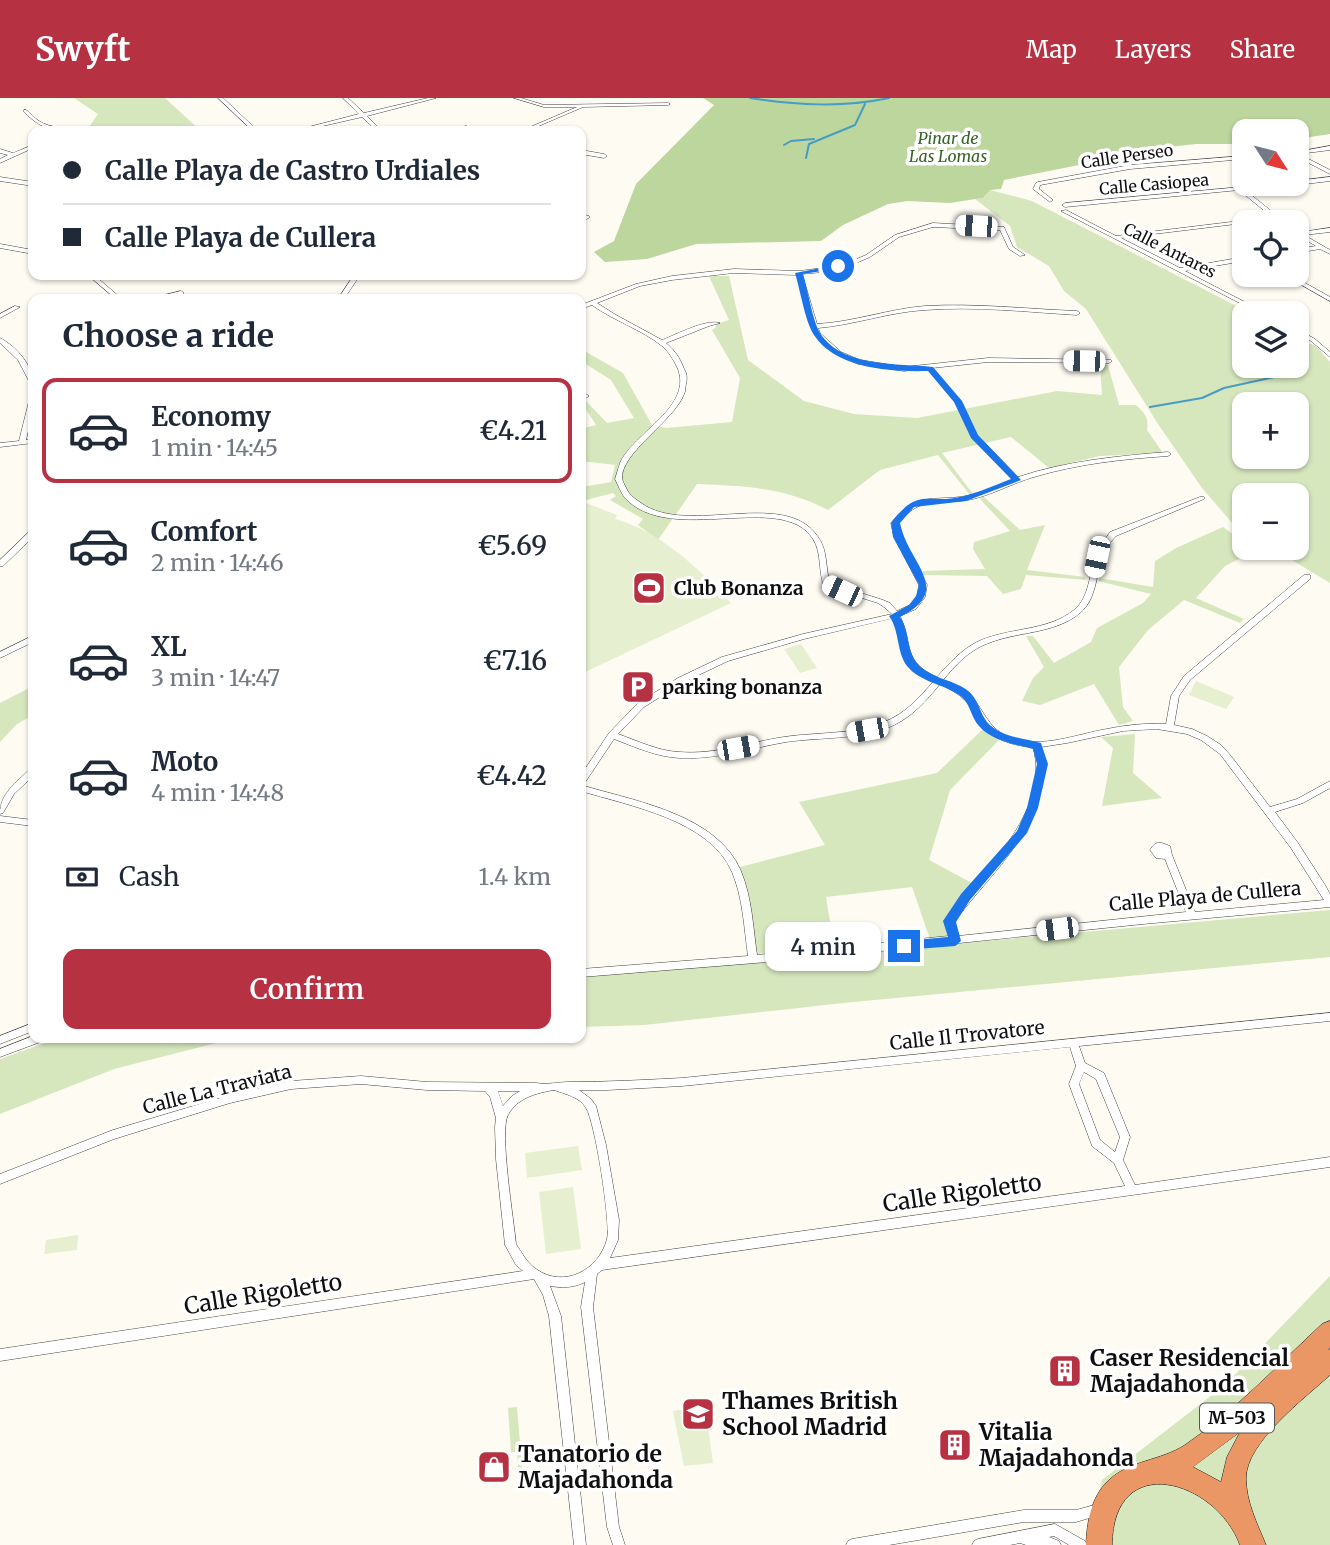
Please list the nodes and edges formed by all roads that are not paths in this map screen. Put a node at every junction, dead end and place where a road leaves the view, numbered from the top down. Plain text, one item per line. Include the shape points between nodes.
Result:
1 (220, 98) edge
2 (345, 98) edge
3 (434, 98) edge
4 (516, 98) edge
5 (668, 104) dead end
6 (586, 105) junction
7 (26, 111) dead end
8 (363, 115) junction
9 (46, 126) edge
10 (251, 126) edge
11 (317, 126) edge
12 (375, 126) edge
13 (535, 126) edge
14 (28, 148) edge
15 (1330, 148) edge
16 (0, 151) edge
17 (1309, 152) edge
18 (586, 153) edge
19 (13, 155) junction
20 (604, 156) dead end
21 (1232, 159) edge
22 (0, 161) edge
23 (1309, 161) edge
24 (1330, 172) edge
25 (0, 179) edge
26 (1330, 179) edge
27 (1309, 182) edge
28 (28, 183) edge
29 (1232, 190) edge
30 (1250, 196) edge
31 (1050, 200) junction
32 (1042, 201) dead end
33 (1063, 209) junction
34 (1267, 210) edge
35 (1232, 225) edge
36 (1330, 230) edge
37 (1309, 233) edge
38 (1116, 237) junction
39 (1309, 240) edge
40 (0, 246) edge
41 (1321, 247) junction
42 (1309, 249) edge
43 (28, 251) edge
44 (1330, 252) edge
45 (1022, 255) dead end
46 (1232, 261) edge
47 (1178, 270) junction
48 (799, 273) junction
49 (97, 280) edge
50 (1308, 287) edge
51 (181, 293) dead end
52 (114, 294) edge
53 (176, 294) edge
54 (1330, 299) edge
55 (1239, 301) edge
56 (594, 303) junction
57 (586, 305) edge
58 (17, 307) dead end
59 (1077, 313) dead end
60 (0, 316) edge
61 (717, 324) dead end
62 (814, 326) junction
63 (1309, 338) edge
64 (0, 340) edge
65 (662, 342) junction
66 (1330, 355) edge
67 (1109, 361) dead end
68 (930, 369) junction
69 (28, 370) edge
70 (28, 417) edge
71 (22, 441) junction
72 (28, 441) edge
73 (0, 444) edge
74 (1168, 454) dead end
75 (1017, 480) junction
76 (1202, 498) dead end
77 (28, 538) edge
78 (0, 564) edge
79 (1307, 577) dead end
80 (894, 616) junction
81 (28, 641) edge
82 (0, 655) edge
83 (939, 680) junction
84 (1170, 727) junction
85 (612, 734) junction
86 (1038, 746) junction
87 (586, 774) edge
88 (28, 776) edge
89 (1330, 785) edge
90 (586, 790) edge
91 (0, 811) edge
92 (1269, 811) junction
93 (0, 819) edge
94 (28, 822) edge
95 (1168, 855) dead end
96 (1330, 902) edge
97 (1191, 914) junction
98 (955, 941) junction
99 (754, 959) junction
100 (586, 973) edge
101 (1330, 1017) edge
102 (28, 1029) edge
103 (0, 1040) edge
104 (28, 1042) edge
105 (1073, 1043) junction
106 (0, 1053) edge
107 (1082, 1066) junction
108 (554, 1086) junction
109 (607, 1086) junction
110 (536, 1087) junction
111 (489, 1088) junction
112 (591, 1105) junction
113 (501, 1118) junction
114 (1118, 1160) junction
115 (1330, 1162) edge
116 (0, 1179) edge
117 (1132, 1190) junction
118 (611, 1245) junction
119 (517, 1259) junction
120 (633, 1261) junction
121 (596, 1269) junction
122 (536, 1277) junction
123 (503, 1279) junction
124 (1330, 1332) edge
125 (0, 1355) edge
126 (1330, 1360) edge
127 (1149, 1472) junction
128 (1103, 1508) junction
129 (1242, 1521) junction
130 (1021, 1538) junction
131 (580, 1545) edge
132 (619, 1545) edge
133 (852, 1545) edge
134 (978, 1545) edge
135 (1055, 1545) edge
136 (1081, 1545) edge
137 (1099, 1545) edge
138 (1253, 1545) edge

1 - 10 street
2 - 8 street
3 - 8 street
4 - 6 street via 534,105
5 - 6 street
6 - 13 street
7 - 9 street
8 - 11 street
8 - 12 street
14 - 19 street
15 - 17 street
16 - 19 street
18 - 20 street
19 - 22 street
21 - 31 street, Calle Perseo via 1130,167 1038,184 1036,189
23 - 24 street
25 - 28 street
26 - 27 street
29 - 33 street, Calle Casiopea
30 - 34 street
31 - 32 street, Calle Antares
31 - 33 street, Calle Antares
33 - 38 street, Calle Antares
35 - 38 street
36 - 37 street
38 - 47 street, Calle Antares
39 - 41 street
40 - 43 street
41 - 42 street
41 - 44 street
45 - 48 street via 1010,248 1002,228 951,225 913,229 854,262
46 - 47 street
47 - 55 street, Calle Antares
48 - 56 street via 691,275 638,285
48 - 62 street
49 - 52 street
50 - 54 street
51 - 53 street
56 - 57 street
56 - 65 street
58 - 60 street
59 - 62 street via 925,308
61 - 65 street
62 - 68 street via 825,344 858,362
63 - 66 street
64 - 69 street via 16,352
65 - 80 street via 683,369 685,386 673,409 625,458 619,475 626,494 651,511 683,519 750,515 800,522 819,542 827,584 889,606
67 - 68 street via 988,360
68 - 75 street via 958,401 974,436
70 - 71 street
71 - 72 street
71 - 73 street
74 - 75 street via 1082,462
75 - 80 street via 962,499 911,505 902,513 895,523 898,537 923,585 913,607
76 - 83 street via 1113,534 1097,557 1082,608 1068,618 975,646
77 - 78 street
79 - 84 street via 1187,678 1175,696
80 - 83 street via 902,626 911,664
80 - 85 street via 725,659 655,695
81 - 82 street
83 - 85 street via 902,717 867,730 783,739 697,756 648,749
83 - 86 street via 963,692 982,723 998,736
84 - 86 street via 1140,726
84 - 92 street via 1219,748
85 - 87 street
86 - 98 street via 1043,764 1022,833 949,921
88 - 91 street
89 - 92 street
90 - 99 street via 693,825 715,838 736,870
92 - 96 street via 1300,850
93 - 94 street
95 - 97 street
96 - 97 street, Calle Playa de Cullera
97 - 98 street, Calle Playa de Cullera
98 - 99 street, Calle Playa de Cullera
99 - 100 street, Calle Playa de Cullera
101 - 105 street, Calle Il Trovatore
102 - 103 street
104 - 106 street
105 - 107 street
105 - 109 street, Calle Il Trovatore
107 - 114 street via 1074,1084 1097,1143
107 - 114 street via 1100,1076 1125,1137
108 - 109 street
108 - 110 street, Calle La Traviata
108 - 112 street
109 - 112 street via 594,1093
110 - 111 street, Calle La Traviata
110 - 113 street via 509,1105
111 - 113 street
111 - 116 street, Calle La Traviata via 361,1080 291,1085 113,1135
112 - 118 street via 615,1224
113 - 119 street via 511,1245
114 - 117 street
115 - 117 street, Calle Rigoletto
117 - 120 street, Calle Rigoletto
118 - 120 street via 620,1258
118 - 121 street
119 - 122 street
119 - 123 street via 512,1274
120 - 121 street, Calle Rigoletto
121 - 122 street, Calle Rigoletto via 565,1282
121 - 132 street via 587,1307 613,1527
122 - 123 street, Calle Rigoletto
122 - 131 street via 548,1293 555,1316
123 - 125 street, Calle Rigoletto
124 - 127 highway, M-503 via 1221,1432 1190,1455
126 - 129 highway, M-503 via 1240,1453 1233,1488
127 - 128 highway, M-503 via 1114,1491
127 - 129 highway, M-503 via 1190,1477 1227,1502
128 - 133 street via 1076,1516 1024,1516
128 - 137 highway
129 - 138 highway, M-503
130 - 134 street
130 - 135 street
130 - 136 street via 1055,1530

